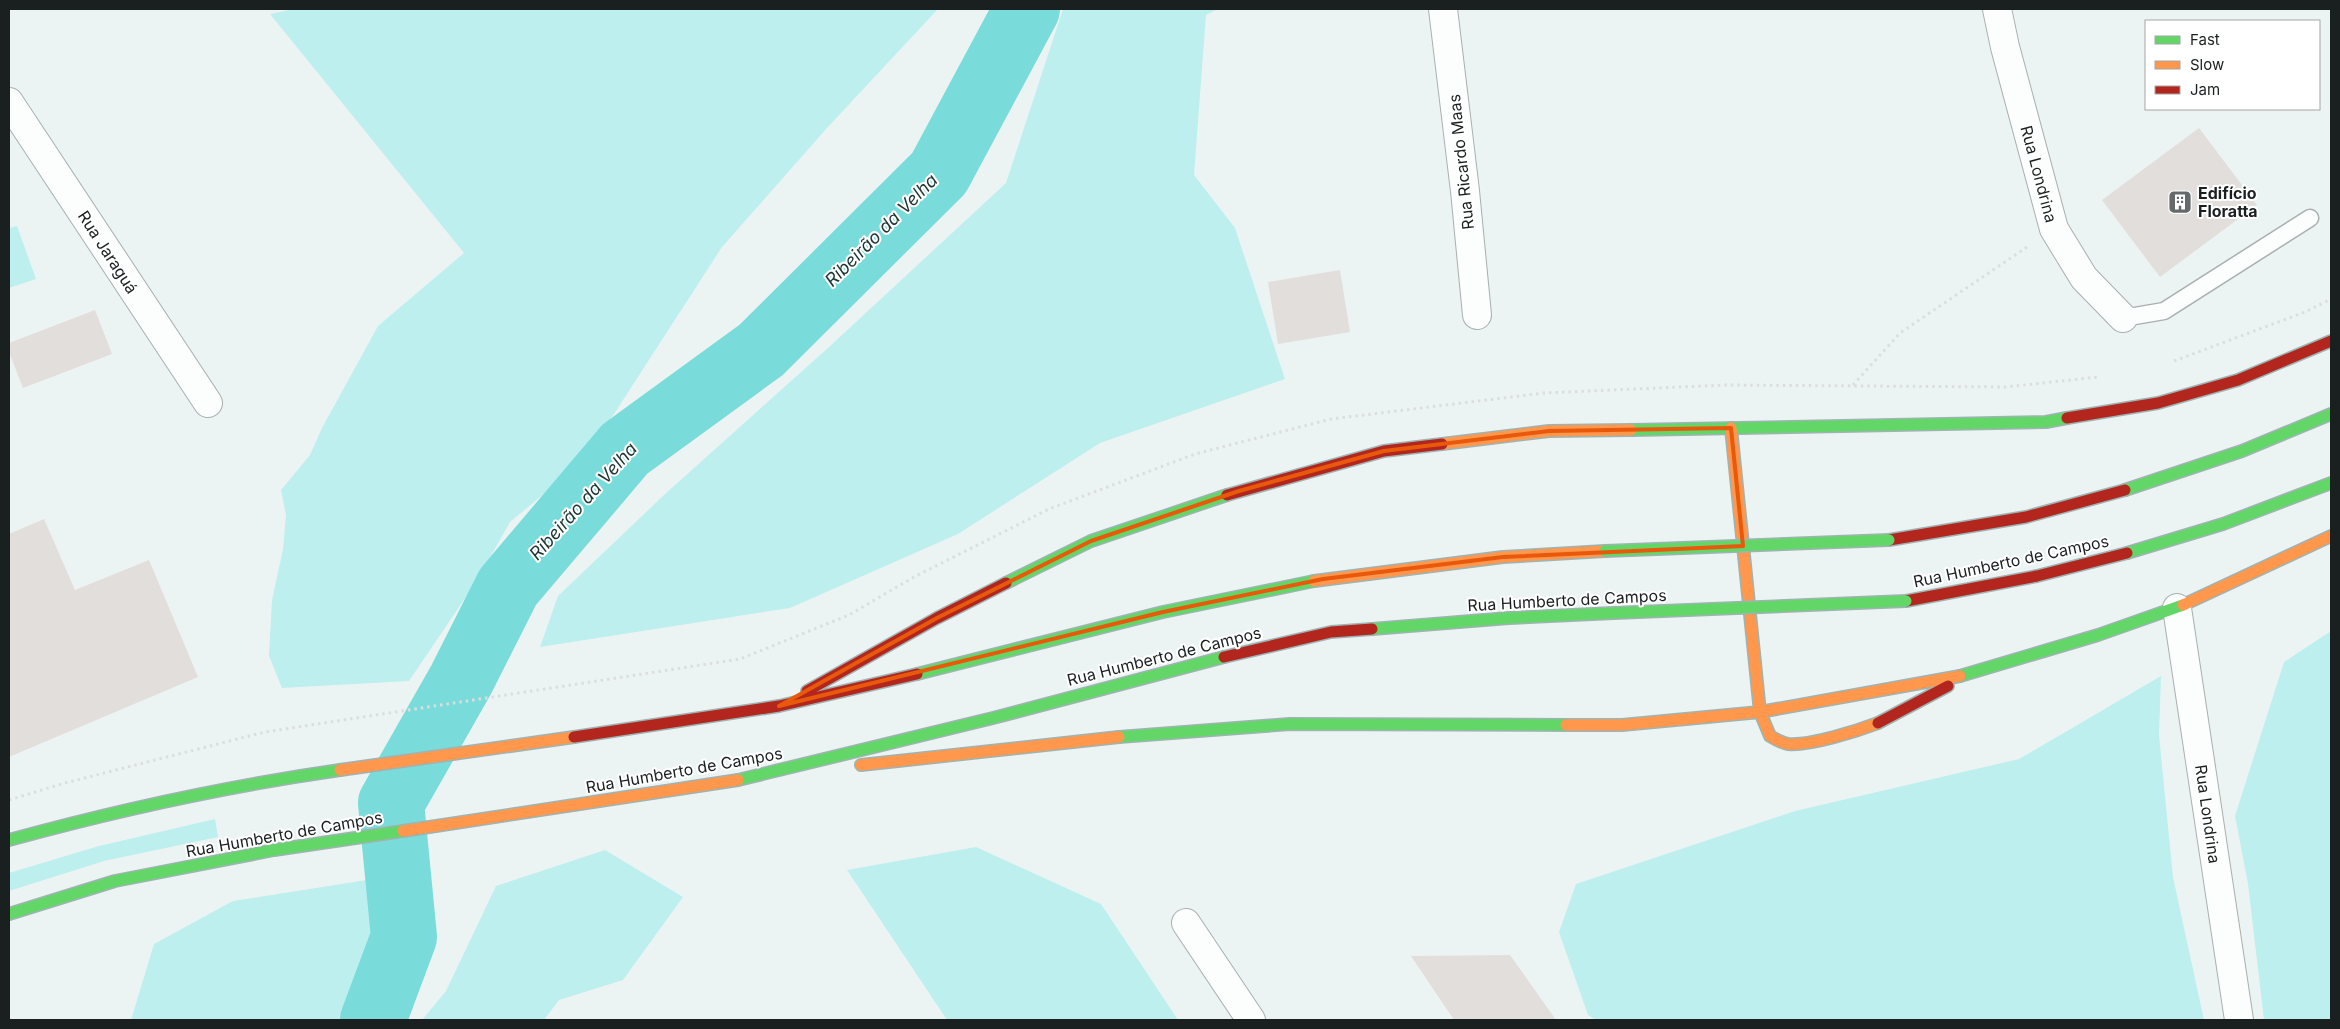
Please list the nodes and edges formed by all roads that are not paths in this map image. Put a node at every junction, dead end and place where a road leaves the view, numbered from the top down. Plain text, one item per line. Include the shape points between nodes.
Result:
1 (1443, 9) edge
2 (1996, 9) edge
3 (9, 102) edge
4 (2310, 218) dead end
5 (1477, 315) dead end
6 (2123, 318) joint
7 (2331, 341) edge
8 (208, 403) dead end
9 (2331, 414) edge
10 (1731, 428) junction
11 (2331, 483) edge
12 (2331, 536) edge
13 (2177, 608) junction
14 (1974, 673) junction
15 (779, 706) junction
16 (1760, 712) junction
17 (753, 778) junction
18 (9, 840) edge
19 (9, 914) edge
20 (1186, 923) dead end
21 (1251, 1020) edge
22 (2239, 1020) edge

1 - 5 street, Rua Ricardo Maas via 1466,191
2 - 6 street, Rua Londrina via 2054,229 2084,278
3 - 8 street, Rua Jaraguá
4 - 6 lane via 2164,311
7 - 10 main road via 2238,380 2158,403 2046,422
9 - 15 main road, bridge via 2242,451 2146,484 2026,517 1889,540 1503,557 1323,579 1163,612 978,660
10 - 15 main road via 1549,431 1384,452 1239,491 1091,541 937,618
10 - 16 main road
11 - 17 main road, Rua Humberto de Campos, bridge via 2265,510 2160,544 2037,576 1906,601 1509,618 1331,632 1176,668
12 - 13 main road
13 - 14 main road
13 - 22 street, Rua Londrina
14 - 16 main road
14 - 16 main road via 1888,719 1860,730 1802,743 1786,744 1770,736
15 - 18 main road via 257,782 100,815
16 - 17 main road via 1622,725 1290,724 1074,741
17 - 19 main road, Rua Humberto de Campos via 274,850 115,881
20 - 21 street

